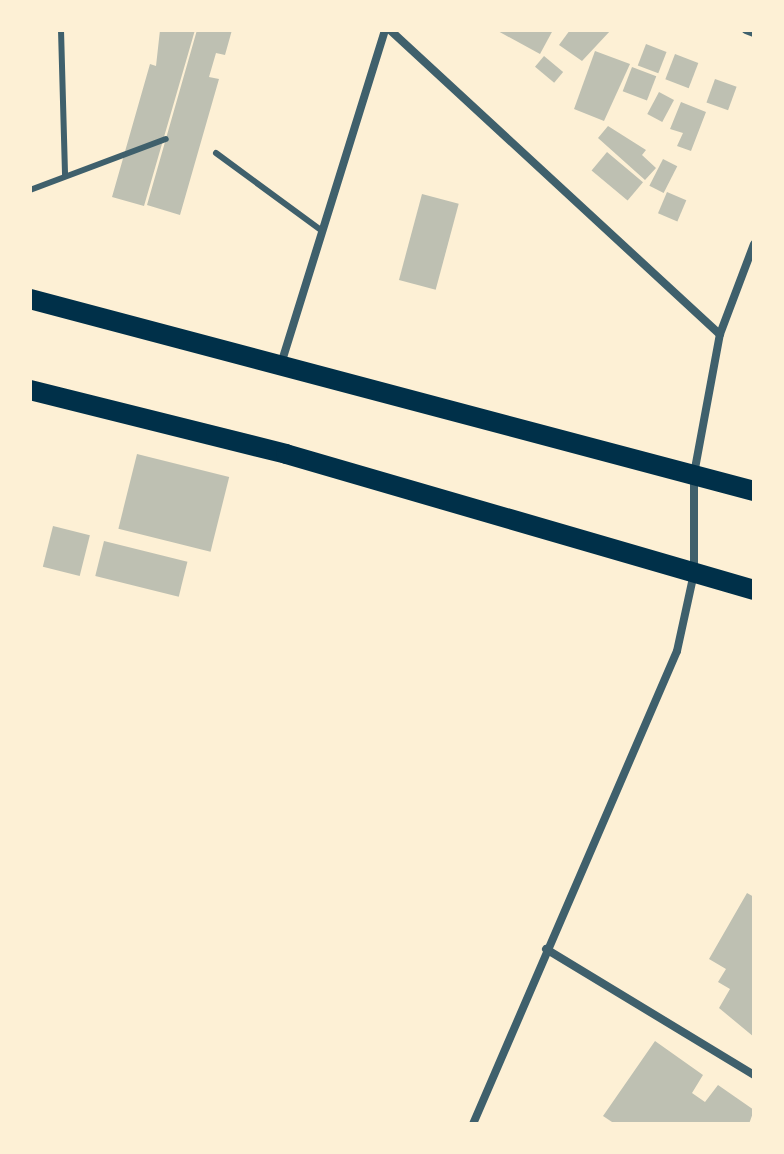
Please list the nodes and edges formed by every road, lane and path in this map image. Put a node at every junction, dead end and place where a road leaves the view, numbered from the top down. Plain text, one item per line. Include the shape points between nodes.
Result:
1 (61, 30) edge
2 (388, 30) edge
3 (746, 30) edge
4 (754, 33) edge
5 (166, 139) dead end
6 (216, 153) dead end
7 (65, 176) junction
8 (30, 190) edge
9 (322, 231) junction
10 (754, 244) edge
11 (30, 299) edge
12 (720, 334) junction
13 (281, 364) junction
14 (30, 390) edge
15 (694, 474) junction
16 (754, 491) edge
17 (694, 573) junction
18 (754, 590) edge
19 (546, 949) junction
20 (754, 1075) edge
21 (473, 1124) edge

1 - 7 lane
2 - 9 street
2 - 12 street
3 - 4 street
5 - 7 lane
6 - 9 lane
7 - 8 lane
9 - 13 street
10 - 12 street
11 - 13 main road
12 - 15 street
13 - 15 main road
14 - 17 main road via 286,454
15 - 16 main road
15 - 17 street
17 - 18 main road
17 - 19 street via 677,651
19 - 20 street
19 - 21 street

